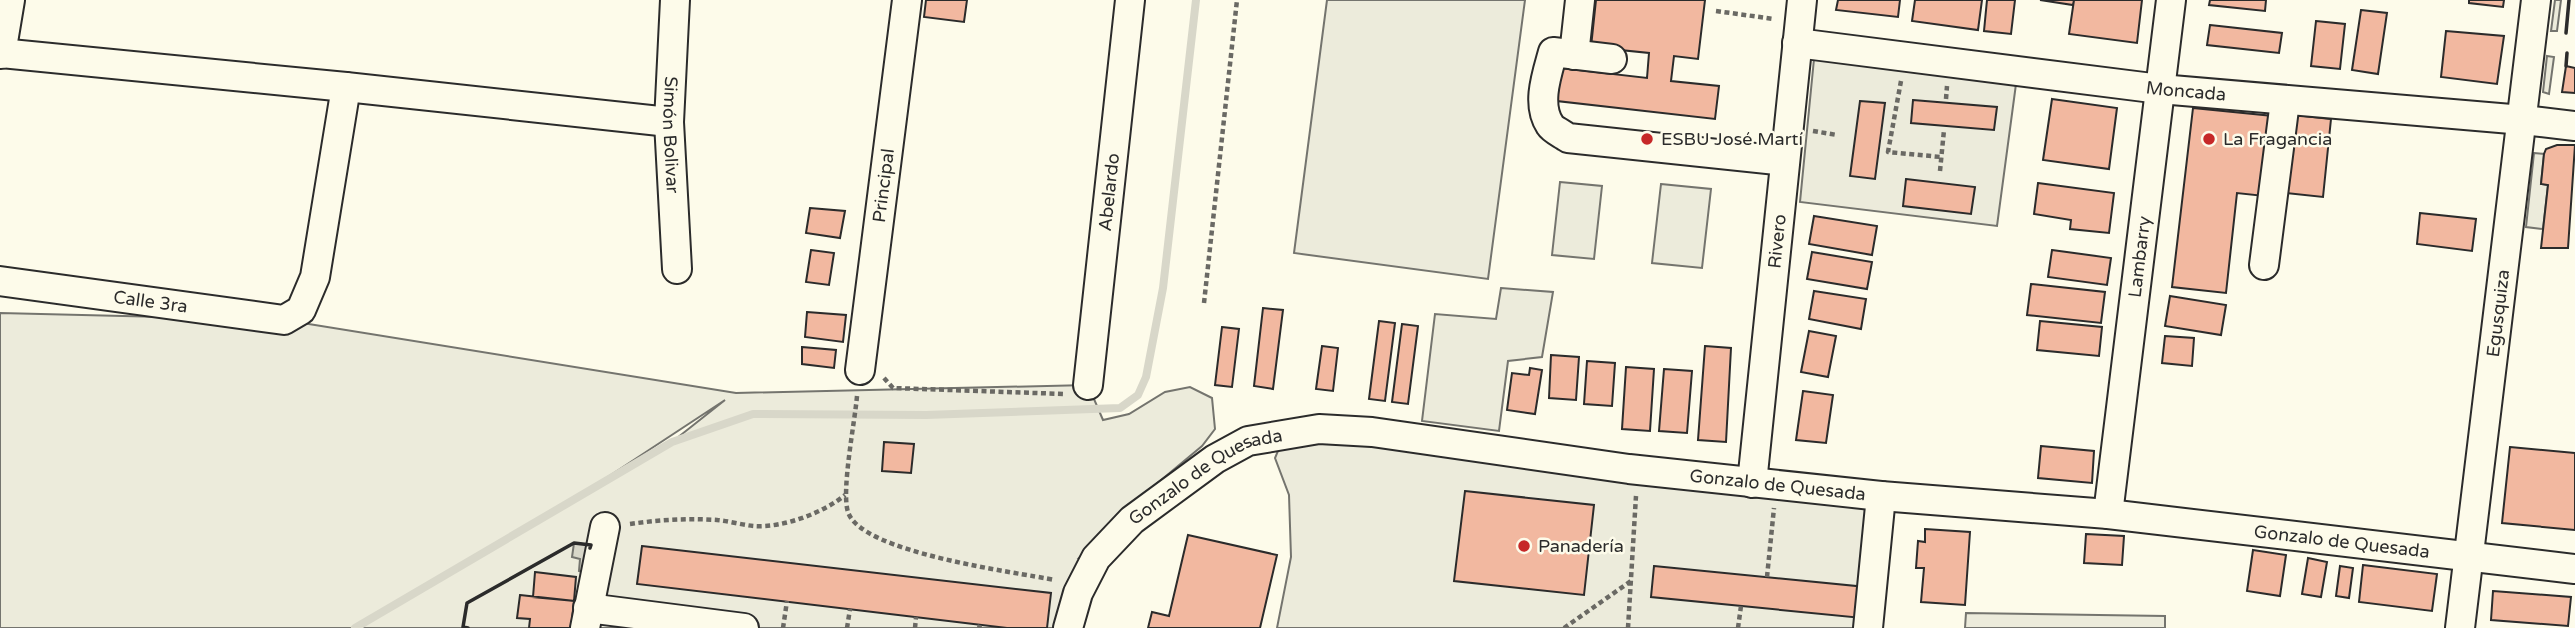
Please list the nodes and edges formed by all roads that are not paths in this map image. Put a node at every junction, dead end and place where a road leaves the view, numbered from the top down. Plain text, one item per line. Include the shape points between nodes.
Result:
1 (10, 0) edge
2 (675, 0) edge
3 (907, 0) edge
4 (1130, 0) edge
5 (1580, 0) edge
6 (2171, 0) edge
7 (2536, 0) edge
8 (1799, 22) edge
9 (0, 54) edge
10 (1574, 55) junction
11 (1612, 59) dead end
12 (346, 87) junction
13 (2160, 89) junction
14 (2285, 101) junction
15 (2523, 120) junction
16 (669, 122) junction
17 (2575, 126) edge
18 (1785, 161) junction
19 (2264, 265) dead end
20 (677, 269) dead end
21 (0, 281) edge
22 (860, 373) road end
23 (1088, 385) road end
24 (1764, 484) junction
25 (1881, 496) junction
26 (2108, 514) junction
27 (605, 527) road end
28 (2469, 557) junction
29 (2575, 569) edge
30 (586, 618) edge
31 (744, 628) edge
32 (1068, 628) edge
33 (1868, 628) edge
34 (2460, 628) edge

1 - 9 street
2 - 16 street, Simón Bolivar
3 - 22 street, Principal
4 - 23 street, Abelardo
5 - 10 street
6 - 13 street, Lambarry
7 - 15 street, Egusquiza
8 - 13 street, Moncada via 1905,56
8 - 18 street, Rivero
9 - 12 street
10 - 11 street
10 - 18 street via 1553,52 1544,90 1550,126 1568,138
12 - 16 street
12 - 21 street, Calle 3ra via 314,277 301,310 284,320
13 - 14 street, Moncada
13 - 26 street, Lambarry
14 - 15 street, Moncada
14 - 19 street
15 - 17 street, Moncada
15 - 28 street, Egusquiza
16 - 20 street, Simón Bolivar
18 - 24 street, Rivero
24 - 25 street, Gonzalo de Quesada
24 - 32 street, Gonzalo de Quesada via 1372,432 1319,429 1248,440 1132,520 1096,558
25 - 26 street, Gonzalo de Quesada
25 - 33 street
26 - 28 street, Gonzalo de Quesada
27 - 30 street
28 - 29 street, Gonzalo de Quesada
28 - 34 street, Egusquiza
30 - 31 street

